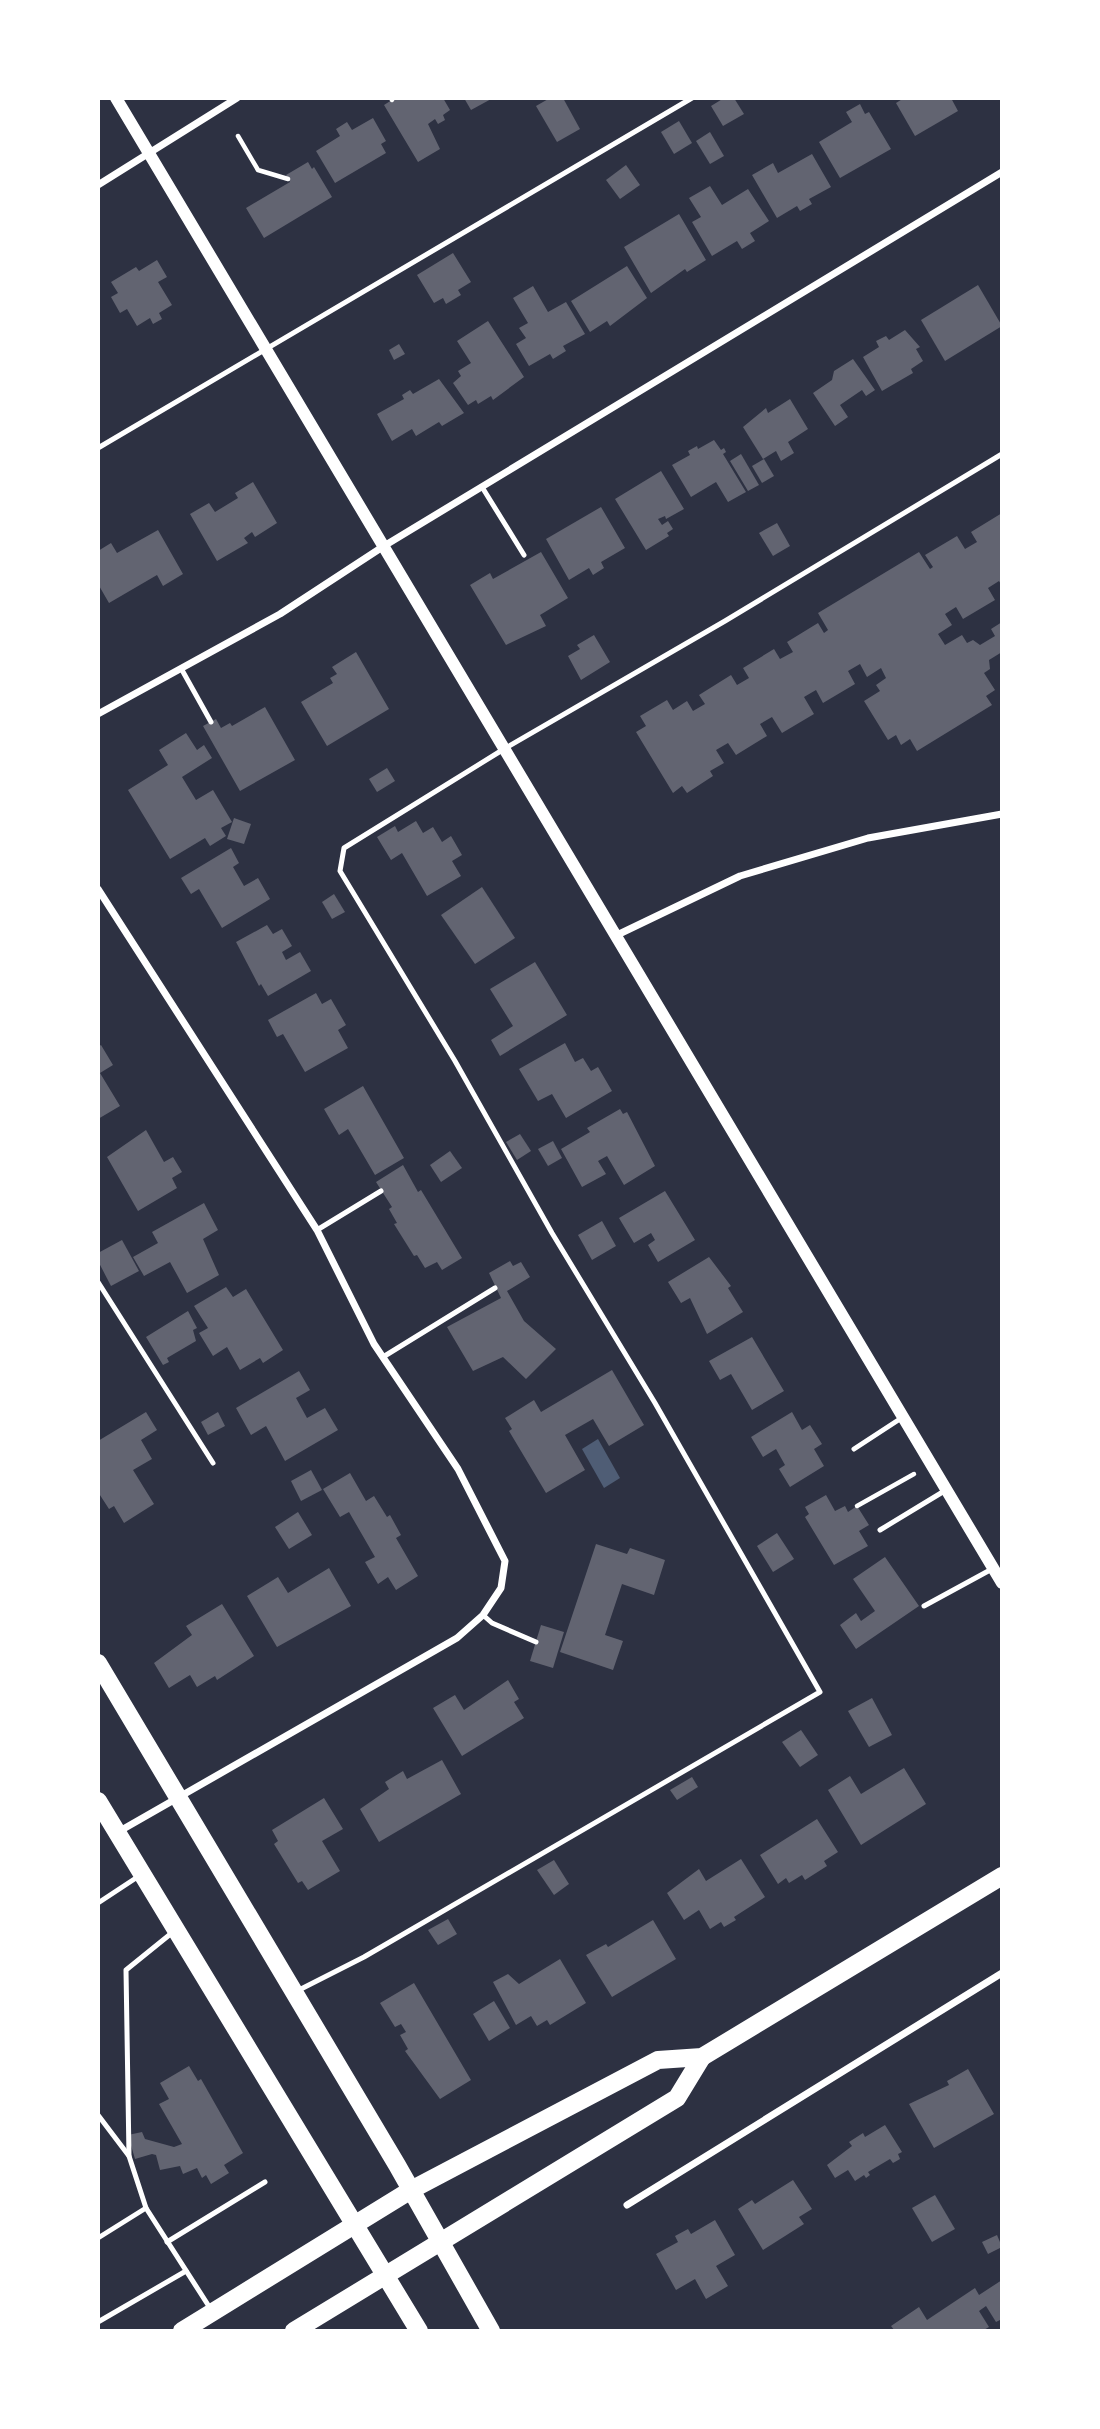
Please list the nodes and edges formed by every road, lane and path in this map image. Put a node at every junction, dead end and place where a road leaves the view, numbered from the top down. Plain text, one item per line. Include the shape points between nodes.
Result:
1 (116, 98) edge
2 (237, 98) edge
3 (692, 98) edge
4 (238, 136) dead end
5 (148, 153) junction
6 (1002, 172) edge
7 (288, 179) dead end
8 (98, 185) edge
9 (265, 348) junction
10 (98, 448) edge
11 (1002, 454) edge
12 (482, 487) junction
13 (384, 546) junction
14 (524, 555) dead end
15 (182, 670) junction
16 (98, 714) edge
17 (211, 722) dead end
18 (504, 749) junction
19 (1002, 814) edge
20 (98, 889) edge
21 (614, 936) junction
22 (381, 1191) dead end
23 (317, 1230) junction
24 (98, 1282) edge
25 (495, 1288) dead end
26 (383, 1357) junction
27 (903, 1417) junction
28 (854, 1449) dead end
29 (213, 1463) dead end
30 (931, 1464) junction
31 (946, 1490) junction
32 (858, 1507) dead end
33 (880, 1530) dead end
34 (993, 1568) junction
35 (1002, 1583) edge
36 (924, 1606) dead end
37 (483, 1615) junction
38 (536, 1642) dead end
39 (98, 1663) edge
40 (178, 1797) junction
41 (98, 1801) edge
42 (117, 1833) junction
43 (142, 1874) junction
44 (1002, 1876) edge
45 (98, 1903) edge
46 (175, 1930) junction
47 (1002, 1973) edge
48 (294, 1993) junction
49 (702, 2057) junction
50 (98, 2115) edge
51 (129, 2155) junction
52 (265, 2182) dead end
53 (411, 2190) junction
54 (626, 2205) dead end
55 (146, 2208) junction
56 (354, 2224) junction
57 (98, 2238) edge
58 (167, 2242) junction
59 (441, 2244) junction
60 (186, 2271) junction
61 (386, 2276) junction
62 (213, 2312) junction
63 (98, 2322) edge
64 (182, 2331) edge
65 (294, 2331) edge
66 (419, 2331) edge
67 (491, 2331) edge

1 - 5 street
2 - 5 street
3 - 9 lane
4 - 7 path via 258,170
5 - 8 street
5 - 9 street
6 - 12 street
9 - 10 lane
9 - 13 street
11 - 18 lane
12 - 13 street
12 - 14 lane
13 - 15 street via 280,614
13 - 18 street
15 - 16 street
15 - 17 lane
18 - 21 street
18 - 48 lane via 344,848 340,871 820,1692 364,1957
19 - 21 street via 868,838 740,876
20 - 23 street
21 - 27 street
22 - 23 lane
23 - 26 street
24 - 29 lane
25 - 26 lane
26 - 37 street via 458,1469 505,1561 501,1588
27 - 28 lane
27 - 30 street
30 - 31 street
30 - 32 path
31 - 33 lane
31 - 34 street
34 - 35 street
34 - 36 lane
37 - 38 lane
37 - 40 street via 457,1638
39 - 40 main road
40 - 42 street
40 - 48 main road
41 - 42 main road
42 - 43 main road
43 - 45 lane
43 - 46 main road
44 - 49 main road
46 - 51 lane via 126,1970
46 - 56 main road
47 - 54 street
48 - 53 main road
49 - 53 main road via 658,2060
49 - 59 main road via 677,2098
50 - 51 lane
51 - 55 lane
52 - 58 lane
53 - 56 main road
53 - 59 main road
55 - 57 lane
55 - 58 lane
56 - 61 main road
56 - 62 main road
58 - 60 lane
59 - 61 main road
59 - 67 main road
60 - 62 lane
60 - 63 lane
61 - 65 main road
61 - 66 main road
62 - 64 main road

